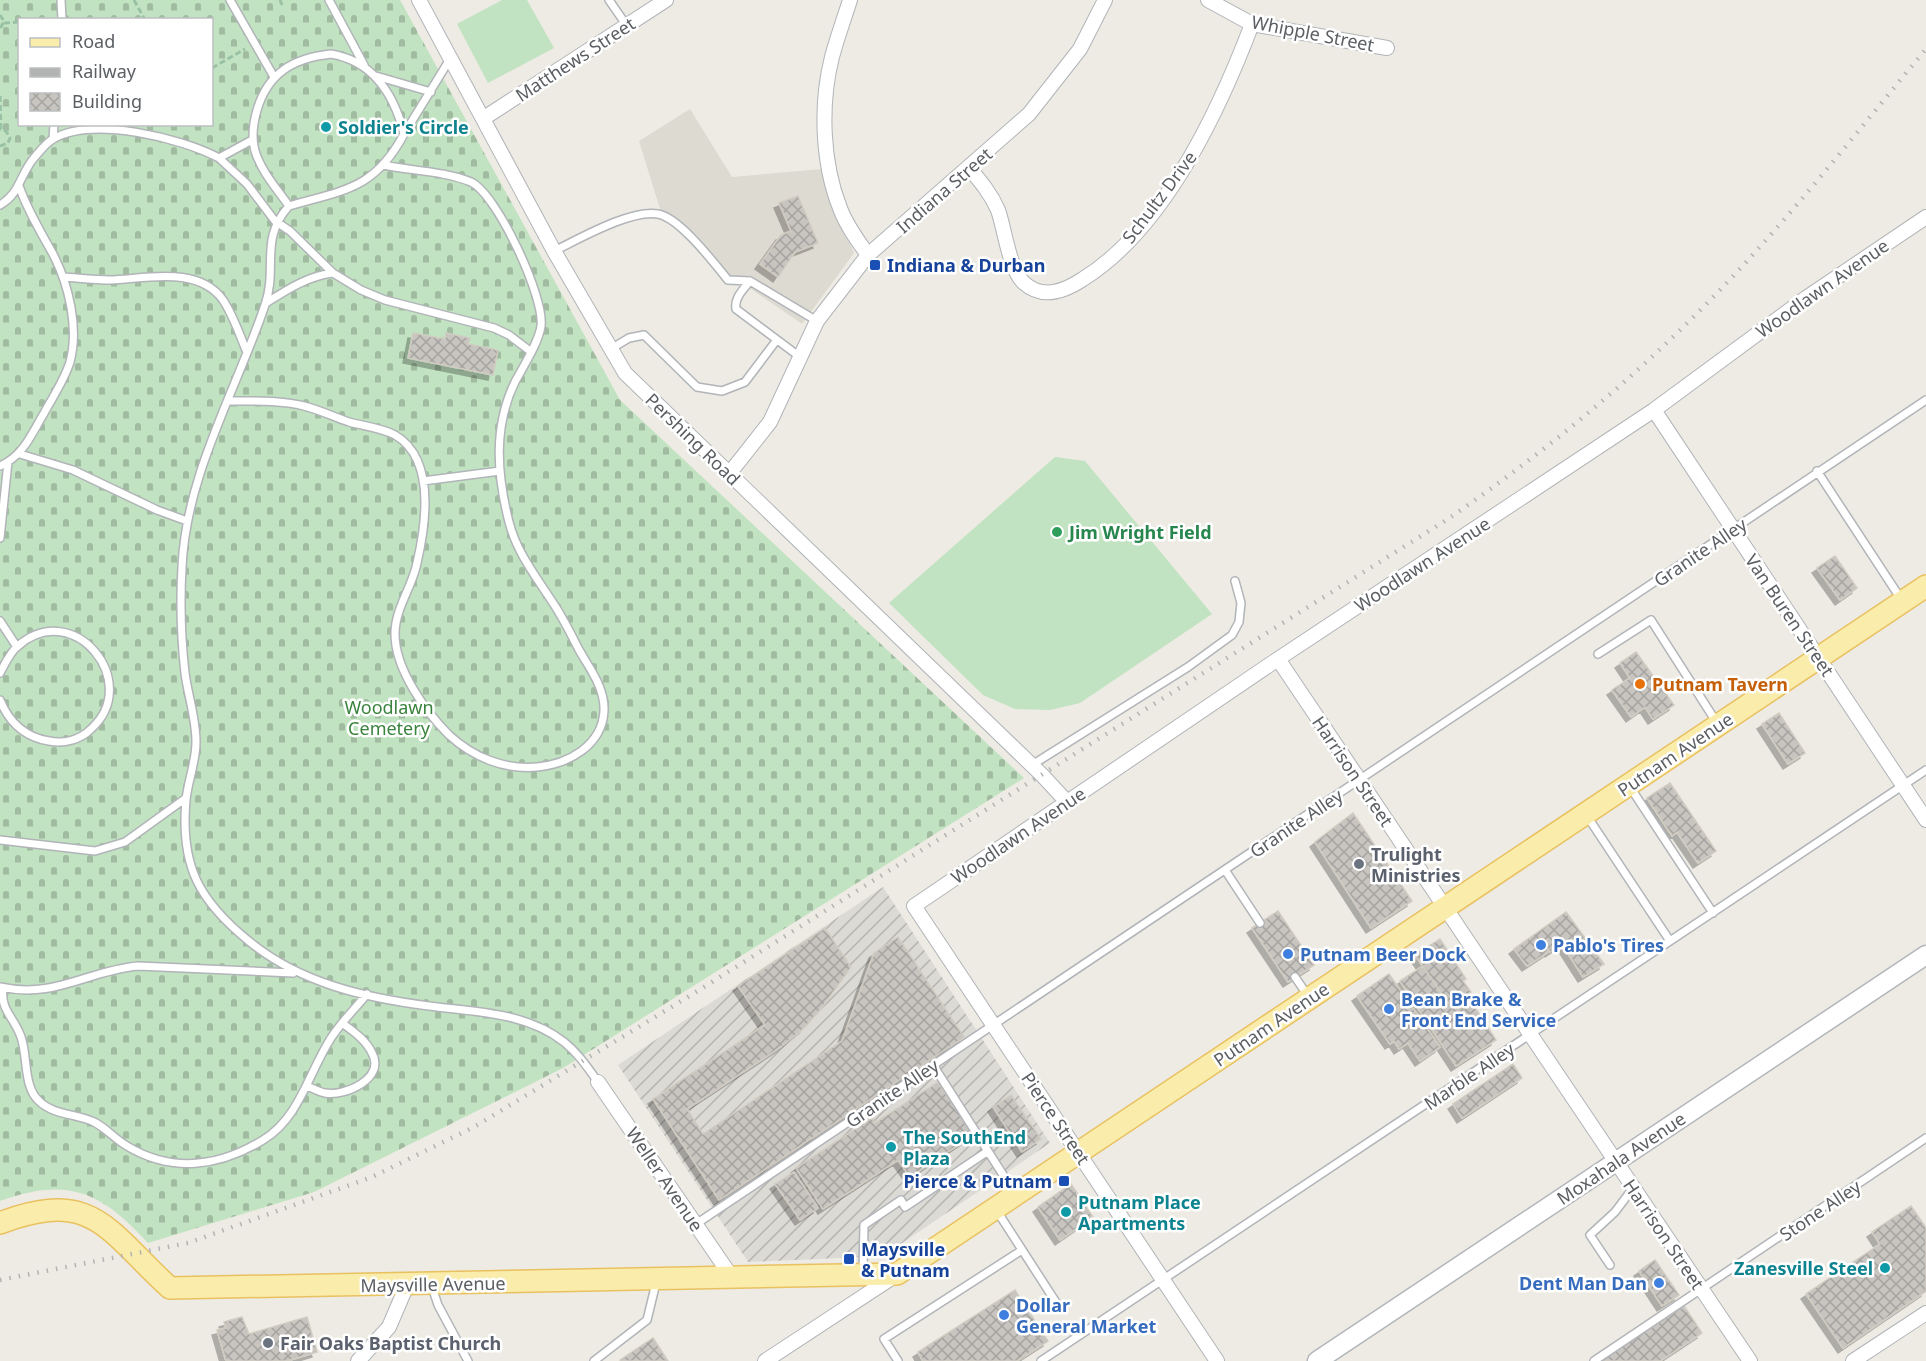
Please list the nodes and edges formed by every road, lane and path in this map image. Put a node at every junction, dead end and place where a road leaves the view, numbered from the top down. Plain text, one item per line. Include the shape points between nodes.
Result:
1 (61, 0) edge
2 (134, 0) edge
3 (230, 0) edge
4 (280, 0) edge
5 (329, 0) edge
6 (419, 0) edge
7 (609, 0) edge
8 (666, 0) edge
9 (850, 0) edge
10 (1106, 0) edge
11 (1208, 0) edge
12 (282, 5) dead end
13 (0, 15) edge
14 (62, 18) edge
15 (144, 18) edge
16 (4, 22) junction
17 (18, 22) edge
18 (1252, 24) junction
19 (627, 26) junction
20 (0, 29) edge
21 (255, 44) junction
22 (1387, 48) dead end
23 (451, 58) junction
24 (364, 65) junction
25 (213, 67) edge
26 (375, 76) junction
27 (274, 77) junction
28 (431, 92) junction
29 (0, 96) edge
30 (484, 118) junction
31 (54, 126) edge
32 (1, 129) edge
33 (404, 134) junction
34 (53, 139) junction
35 (252, 140) junction
36 (0, 146) edge
37 (219, 158) junction
38 (383, 165) junction
39 (970, 169) junction
40 (19, 186) junction
41 (0, 205) edge
42 (289, 206) junction
43 (1926, 217) edge
44 (275, 221) junction
45 (554, 250) junction
46 (868, 255) junction
47 (333, 273) junction
48 (63, 277) junction
49 (750, 281) junction
50 (266, 303) junction
51 (818, 321) junction
52 (776, 341) junction
53 (246, 350) junction
54 (609, 350) junction
55 (530, 351) junction
56 (800, 357) junction
57 (1926, 400) edge
58 (229, 401) junction
59 (1654, 410) junction
60 (20, 454) junction
61 (8, 462) junction
62 (0, 466) edge
63 (500, 471) junction
64 (1817, 471) junction
65 (729, 474) junction
66 (423, 481) junction
67 (187, 521) junction
68 (1733, 530) junction
69 (0, 538) edge
70 (1235, 581) dead end
71 (1926, 586) edge
72 (1903, 602) junction
73 (0, 621) edge
74 (17, 646) junction
75 (1598, 654) dead end
76 (1278, 658) junction
77 (1818, 658) junction
78 (0, 673) edge
79 (0, 700) edge
80 (1718, 725) junction
81 (1032, 765) junction
82 (1926, 770) edge
83 (1360, 780) junction
84 (1628, 785) junction
85 (1903, 785) junction
86 (186, 798) junction
87 (1067, 802) junction
88 (1585, 814) junction
89 (1926, 820) edge
90 (0, 840) edge
91 (1225, 870) junction
92 (914, 906) joint
93 (1445, 908) junction
94 (1713, 913) junction
95 (1260, 923) dead end
96 (1670, 942) junction
97 (1926, 956) edge
98 (296, 973) junction
99 (1296, 977) dead end
100 (1, 992) edge
101 (367, 994) junction
102 (1310, 998) junction
103 (342, 1023) junction
104 (994, 1025) junction
105 (1530, 1035) junction
106 (933, 1065) junction
107 (598, 1082) joint
108 (307, 1086) junction
109 (1926, 1138) edge
110 (988, 1151) junction
111 (1079, 1153) junction
112 (1615, 1161) junction
113 (1633, 1188) junction
114 (1016, 1195) junction
115 (995, 1209) junction
116 (0, 1223) edge
117 (696, 1224) junction
118 (1022, 1250) junction
119 (1610, 1265) dead end
120 (863, 1274) junction
121 (897, 1274) junction
122 (731, 1276) junction
123 (657, 1280) junction
124 (1163, 1280) junction
125 (431, 1284) junction
126 (407, 1285) junction
127 (1702, 1290) junction
128 (1059, 1306) dead end
129 (1926, 1312) edge
130 (358, 1361) edge
131 (468, 1361) edge
132 (594, 1361) edge
133 (765, 1361) edge
134 (898, 1361) edge
135 (1041, 1361) edge
136 (1217, 1361) edge
137 (1317, 1361) edge
138 (1594, 1361) edge
139 (1750, 1361) edge
140 (1853, 1361) edge

1 - 14 lane
2 - 15 path
3 - 21 lane
4 - 12 path
5 - 24 lane
6 - 23 street, Pershing Road
7 - 19 lane
8 - 19 street, Matthews Street
9 - 46 street via 832,58 826,93 826,131 829,166 840,208
10 - 39 street, Indiana Street via 1080,49 1056,82 1029,114
11 - 18 street, Whipple Street
13 - 16 path
16 - 17 path
16 - 20 path
18 - 22 street, Whipple Street
18 - 39 street, Schultz Drive via 1229,84 1185,167 1140,228 1119,250 1073,285 1049,293 1024,283 1017,273 998,210
19 - 30 street, Matthews Street
21 - 25 path
21 - 27 lane
23 - 28 lane
23 - 30 street, Pershing Road
24 - 26 lane
24 - 27 lane via 331,54 313,56 292,63
26 - 28 lane
26 - 33 lane via 399,114
27 - 35 lane via 259,102
28 - 33 lane
29 - 32 path
30 - 45 street, Pershing Road
31 - 34 lane
32 - 36 path via 9,138
33 - 38 lane
34 - 37 lane via 90,130 141,132
34 - 40 lane via 33,158
35 - 37 lane
35 - 42 lane via 262,165
37 - 44 lane via 247,184
38 - 42 lane via 374,176 358,184
38 - 55 lane via 447,175 485,192 506,225 536,296 541,328
39 - 46 street, Indiana Street
40 - 41 lane via 11,200
40 - 48 lane
42 - 44 lane
43 - 59 street, Woodlawn Avenue via 1806,298
44 - 47 lane
44 - 50 lane
45 - 49 lane via 620,222 644,214 660,214 705,252 728,280
45 - 54 street, Pershing Road
46 - 51 street, Indiana Street
47 - 50 lane via 303,281
47 - 55 lane via 385,300 494,328 509,334
48 - 53 lane via 194,280 222,298
48 - 60 lane via 71,306 70,362
49 - 51 lane
49 - 52 lane via 735,303 736,309
50 - 53 lane
51 - 56 street, Indiana Street
52 - 54 lane via 745,382 722,391 697,387 644,335 629,338
52 - 56 lane
53 - 58 lane
54 - 65 street, Pershing Road via 625,373
55 - 63 lane via 503,412 498,450
56 - 65 street, Indiana Street via 770,422
57 - 64 lane, Granite Alley
58 - 66 lane via 304,406 385,431 397,436 413,453
58 - 67 lane
59 - 68 street, Van Buren Street
59 - 76 street, Woodlawn Avenue
60 - 61 lane
60 - 67 lane via 73,470
61 - 62 lane
61 - 69 lane
63 - 66 lane
63 - 66 lane via 510,526 518,546 599,684 604,708 600,731 585,748 562,762 533,767 504,765 459,744 433,715 402,667 397,650 397,620 417,563 424,515
64 - 68 lane, Granite Alley
64 - 72 lane
65 - 81 street, Pershing Road
67 - 86 lane via 182,564 182,635 196,743
68 - 77 street, Van Buren Street
68 - 83 lane, Granite Alley
70 - 81 lane via 1241,603 1239,622 1232,635
71 - 72 main road, Putnam Avenue
72 - 77 main road, Putnam Avenue
73 - 74 lane
74 - 78 lane
74 - 79 lane via 33,637 56,632 83,639 103,662 108,700 88,733 57,743 32,737 21,729 6,714
75 - 80 lane via 1651,620
76 - 83 street, Harrison Street
76 - 87 street, Woodlawn Avenue
77 - 80 main road, Putnam Avenue
77 - 85 street, Van Buren Street
80 - 84 main road, Putnam Avenue
81 - 87 street, Pershing Road
82 - 85 lane, Marble Alley
83 - 91 lane, Granite Alley
83 - 93 street, Harrison Street
84 - 88 main road, Putnam Avenue
84 - 94 lane
85 - 89 street, Van Buren Street
85 - 94 lane, Marble Alley
86 - 90 lane via 132,838 95,851
86 - 98 lane via 191,872 199,888 248,941
87 - 92 street, Woodlawn Avenue
88 - 93 main road, Putnam Avenue
88 - 96 lane
91 - 95 lane
91 - 104 lane, Granite Alley
92 - 104 street, Pierce Street
93 - 102 main road, Putnam Avenue
93 - 105 street, Harrison Street
94 - 96 lane, Marble Alley
96 - 105 lane, Marble Alley
97 - 112 street, Moxahala Avenue
98 - 100 lane via 138,966 114,969 48,990
98 - 101 lane
99 - 102 lane
100 - 108 lane via 2,1005 20,1033 29,1083 38,1101 96,1123 125,1145 164,1162 206,1164 264,1140 286,1120
101 - 103 lane
101 - 107 lane via 516,1018 562,1040
102 - 111 main road, Putnam Avenue
103 - 108 lane
103 - 108 lane via 374,1054 375,1068 370,1077 350,1090 325,1093
104 - 106 lane, Granite Alley
104 - 111 street, Pierce Street
105 - 112 street, Harrison Street
105 - 124 lane, Marble Alley
106 - 110 lane
106 - 117 lane, Granite Alley
107 - 117 street, Weller Avenue
109 - 127 lane, Stone Alley
110 - 114 lane
110 - 120 lane via 905,1207 901,1200 864,1225
111 - 114 main road, Putnam Avenue
111 - 124 street, Pierce Street
112 - 113 street, Harrison Street
112 - 137 street, Moxahala Avenue
113 - 119 lane via 1590,1235
113 - 127 street, Harrison Street
114 - 115 main road, Putnam Avenue
115 - 118 lane
115 - 121 main road, Putnam Avenue
116 - 126 main road, Maysville Avenue via 50,1210 87,1214 124,1239 170,1288
117 - 122 street, Weller Avenue
118 - 128 lane
118 - 134 lane via 884,1339
120 - 121 main road, Maysville Avenue
120 - 122 main road, Maysville Avenue
121 - 133 street, Putnam Avenue
122 - 123 main road, Maysville Avenue
123 - 125 main road, Maysville Avenue
123 - 132 lane via 647,1320
124 - 135 lane, Marble Alley
124 - 136 street, Pierce Street
125 - 126 main road, Maysville Avenue
125 - 131 lane
126 - 130 street via 389,1327
127 - 138 lane, Stone Alley
127 - 139 street, Harrison Street
129 - 140 street

